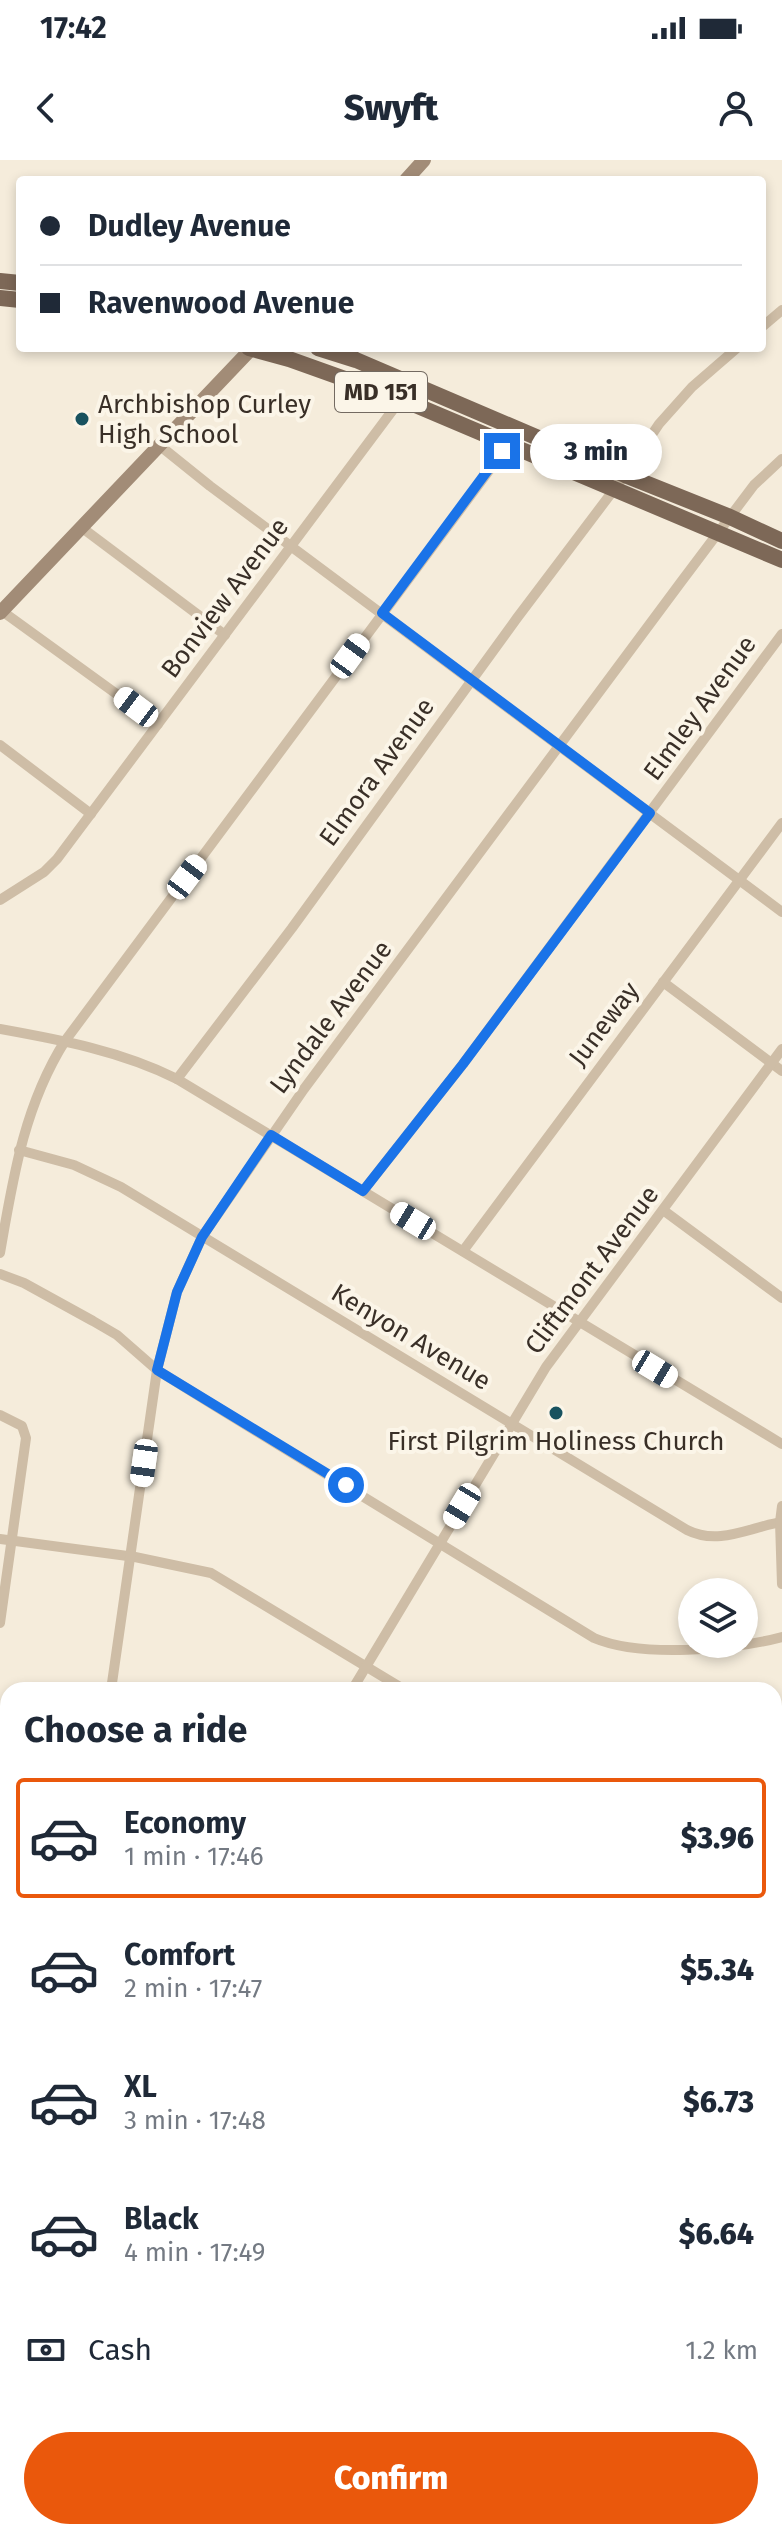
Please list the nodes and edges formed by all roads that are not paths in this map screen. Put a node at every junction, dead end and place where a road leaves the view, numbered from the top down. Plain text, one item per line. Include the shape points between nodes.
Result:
1 (424, 160) edge
2 (410, 176) edge
3 (782, 310) edge
4 (766, 324) edge
5 (247, 352) edge
6 (265, 352) edge
7 (331, 352) edge
8 (733, 352) edge
9 (412, 384) junction
10 (401, 399) junction
11 (520, 429) junction
12 (508, 443) junction
13 (159, 445) junction
14 (782, 459) edge
15 (619, 482) junction
16 (730, 517) junction
17 (81, 527) junction
18 (718, 533) junction
19 (782, 541) edge
20 (292, 545) junction
21 (782, 560) edge
22 (1, 612) edge
23 (382, 613) junction
24 (782, 634) edge
25 (225, 635) junction
26 (472, 680) junction
27 (158, 724) junction
28 (0, 745) edge
29 (559, 746) junction
30 (650, 813) junction
31 (91, 814) junction
32 (782, 823) edge
33 (739, 880) junction
34 (0, 900) edge
35 (782, 912) edge
36 (663, 982) junction
37 (0, 1029) edge
38 (65, 1041) junction
39 (782, 1049) edge
40 (771, 1063) junction
41 (782, 1071) edge
42 (177, 1079) junction
43 (271, 1135) junction
44 (19, 1150) junction
45 (363, 1191) junction
46 (663, 1210) junction
47 (202, 1237) junction
48 (463, 1251) junction
49 (0, 1253) edge
50 (0, 1274) edge
51 (782, 1298) edge
52 (579, 1323) junction
53 (157, 1370) junction
54 (0, 1415) edge
55 (511, 1424) junction
56 (782, 1444) edge
57 (782, 1506) edge
58 (781, 1522) edge
59 (6, 1539) edge
60 (440, 1544) junction
61 (131, 1556) junction
62 (782, 1584) edge
63 (0, 1623) edge
64 (782, 1637) edge
65 (366, 1665) junction
66 (112, 1682) edge
67 (356, 1682) edge
68 (393, 1682) edge

1 - 2 main road
3 - 4 street
5 - 13 main road
6 - 10 main road, MD 151
7 - 9 main road, MD 151
8 - 15 street, Elmora Avenue via 677,402
9 - 10 street, Bonview Avenue
9 - 11 main road, MD 151
10 - 12 main road, MD 151
10 - 20 street, Bonview Avenue
11 - 12 street
11 - 15 main road, MD 151
12 - 15 main road, MD 151
12 - 23 street
13 - 17 main road
13 - 20 street
14 - 16 street, Lyndale Avenue
15 - 16 main road, MD 151
15 - 18 main road, MD 151
15 - 26 street, Elmora Avenue
16 - 18 street, Lyndale Avenue
16 - 19 main road, MD 151
17 - 22 main road
17 - 25 street
18 - 21 main road, MD 151
18 - 29 street, Lyndale Avenue
20 - 23 street
20 - 25 street, Bonview Avenue
22 - 27 street
23 - 26 street
23 - 38 street
24 - 30 street, Elmley Avenue
25 - 27 street, Bonview Avenue
26 - 29 street
26 - 42 street, Elmora Avenue
27 - 31 street, Bonview Avenue
28 - 31 street
29 - 30 street
29 - 43 street, Lyndale Avenue
30 - 33 street
30 - 45 street, Elmley Avenue
31 - 34 street, Bonview Avenue via 44,872
32 - 33 street, Juneway
33 - 35 street
33 - 36 street, Juneway
36 - 40 street
36 - 48 street, Juneway
37 - 38 street
38 - 42 street via 135,1060
38 - 44 street via 36,1095
39 - 40 street, Cliftmont Avenue
40 - 41 street
40 - 46 street, Cliftmont Avenue
42 - 43 street
43 - 45 street
43 - 47 street, Lyndale Avenue
44 - 47 street, Kenyon Avenue via 110,1181
44 - 49 street
45 - 48 street
46 - 51 street
46 - 52 street, Cliftmont Avenue
47 - 53 street, Lyndale Avenue via 177,1292
47 - 55 street, Kenyon Avenue
48 - 52 street
50 - 53 street via 117,1335
52 - 55 street, Cliftmont Avenue
52 - 56 street
53 - 60 street
53 - 61 street, Lyndale Avenue
54 - 59 street via 22,1426 26,1438
55 - 58 street, Kenyon Avenue via 694,1534 725,1536
55 - 60 street, Cliftmont Avenue
57 - 58 street
58 - 62 street
59 - 61 street
59 - 63 street
60 - 64 street via 614,1645 703,1649
60 - 65 street, Cliftmont Avenue
61 - 65 street via 211,1573
61 - 66 street, Lyndale Avenue
65 - 67 street, Cliftmont Avenue
65 - 68 street

